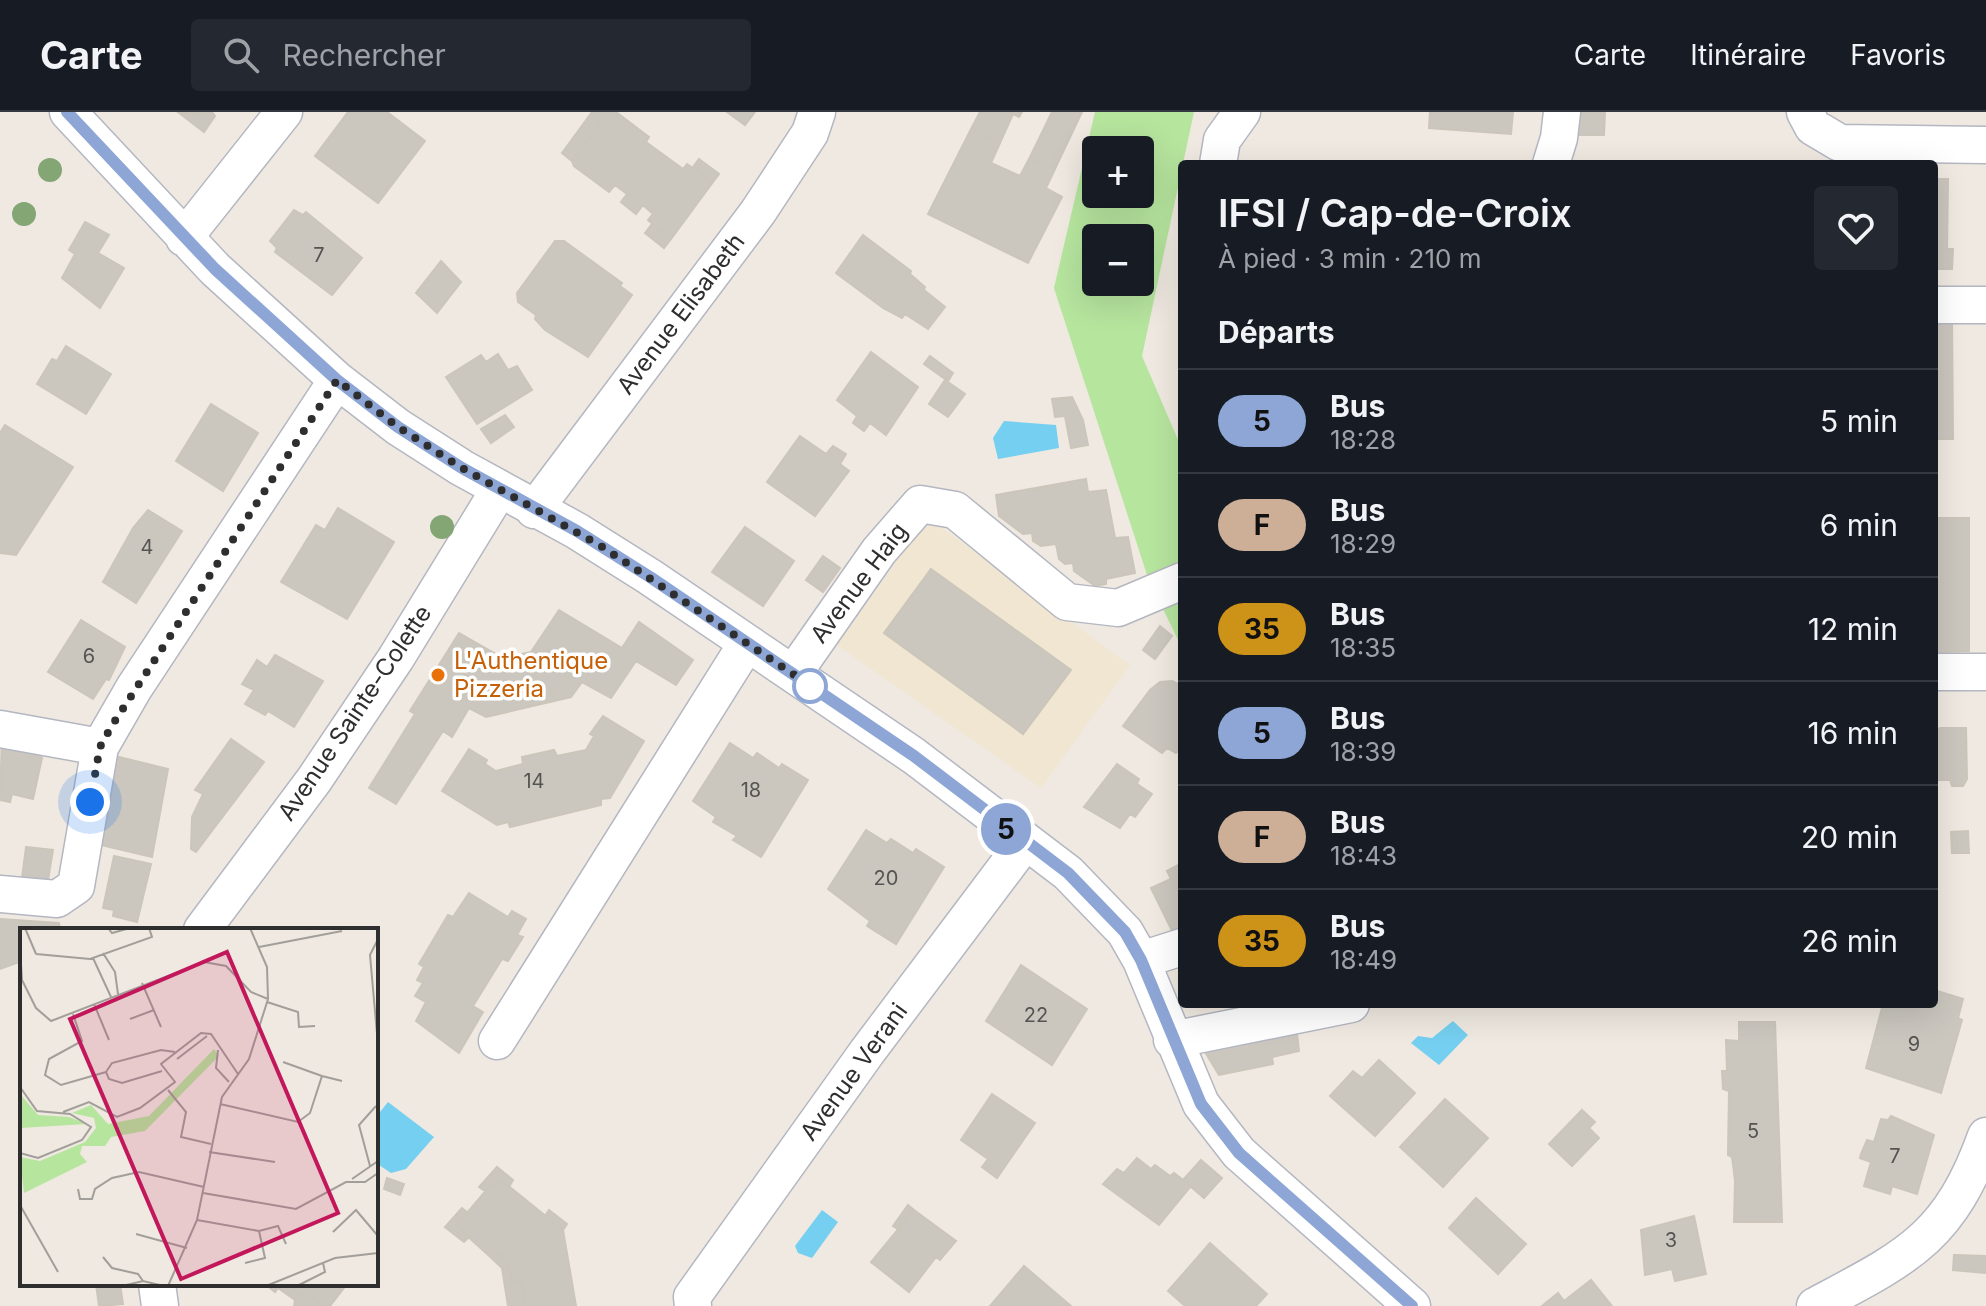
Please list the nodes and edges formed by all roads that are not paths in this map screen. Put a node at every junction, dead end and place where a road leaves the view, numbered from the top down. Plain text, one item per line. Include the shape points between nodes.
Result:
1 (68, 112) edge
2 (284, 112) edge
3 (817, 112) edge
4 (1242, 112) edge
5 (1562, 112) edge
6 (1805, 112) edge
7 (1986, 145) edge
8 (1219, 160) edge
9 (1552, 160) edge
10 (184, 238) junction
11 (1938, 305) edge
12 (1986, 305) edge
13 (337, 380) junction
14 (499, 490) junction
15 (534, 510) junction
16 (1178, 583) edge
17 (747, 643) junction
18 (1938, 672) edge
19 (1986, 672) edge
20 (793, 674) junction
21 (0, 729) edge
22 (100, 747) junction
23 (1025, 842) junction
24 (0, 894) edge
25 (203, 928) edge
26 (1178, 948) edge
27 (1141, 960) junction
28 (1331, 1008) edge
29 (1172, 1040) junction
30 (497, 1041) dead end
31 (1986, 1136) edge
32 (157, 1286) edge
33 (160, 1306) edge
34 (693, 1306) edge
35 (1412, 1306) edge
36 (1815, 1306) edge

1 - 10 street
2 - 10 street
3 - 15 street, Avenue Elisabeth via 810,133 758,212
4 - 8 street via 1222,140
5 - 9 street
6 - 7 street via 1813,127 1840,143
10 - 13 street
11 - 12 street
13 - 14 street via 398,427
13 - 22 street
14 - 15 street
14 - 25 street, Avenue Sainte-Colette via 322,768
15 - 17 street via 601,546
16 - 20 street, Avenue Haig via 1118,608 1067,602 955,510 920,504 879,551
17 - 20 street
17 - 30 street
18 - 19 street
20 - 23 street via 914,756
21 - 22 street
22 - 24 street via 76,886 57,899
23 - 27 street via 1103,906
23 - 34 street, Avenue Verani via 857,1065 692,1297
26 - 27 street
27 - 29 street
28 - 29 street
29 - 35 street via 1201,1104 1239,1153
31 - 36 street via 1955,1206 1928,1237 1901,1259
32 - 33 street

